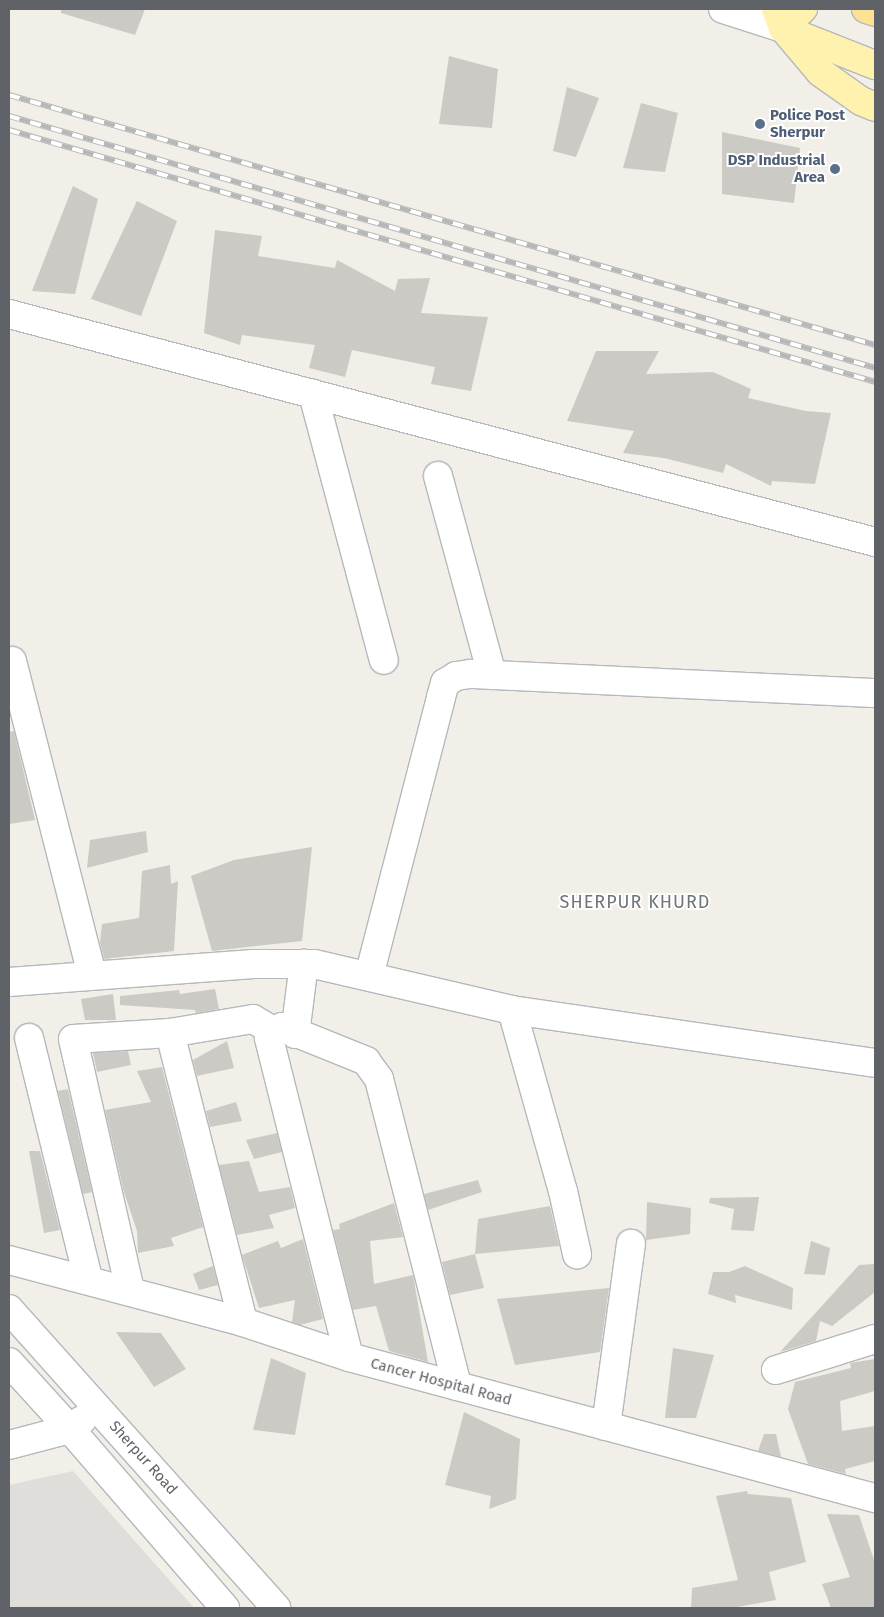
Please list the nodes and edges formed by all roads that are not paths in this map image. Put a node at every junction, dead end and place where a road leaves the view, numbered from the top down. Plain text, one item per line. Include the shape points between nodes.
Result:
1 (723, 9) edge
2 (804, 9) edge
3 (866, 9) edge
4 (875, 12) edge
5 (780, 19) edge
6 (875, 65) edge
7 (875, 107) edge
8 (9, 314) edge
9 (313, 394) junction
10 (438, 476) dead end
11 (875, 542) edge
12 (384, 660) dead end
13 (12, 661) dead end
14 (492, 675) junction
15 (875, 693) edge
16 (304, 964) junction
17 (92, 974) junction
18 (369, 976) junction
19 (9, 982) edge
20 (512, 1010) junction
21 (284, 1032) junction
22 (170, 1033) junction
23 (29, 1038) dead end
24 (875, 1063) edge
25 (631, 1244) dead end
26 (577, 1254) dead end
27 (9, 1260) edge
28 (88, 1279) junction
29 (130, 1290) junction
30 (9, 1309) edge
31 (243, 1322) junction
32 (875, 1338) edge
33 (349, 1357) junction
34 (9, 1362) edge
35 (776, 1370) dead end
36 (457, 1386) junction
37 (98, 1408) junction
38 (606, 1426) junction
39 (70, 1428) junction
40 (9, 1445) edge
41 (873, 1504) edge
42 (225, 1608) edge
43 (276, 1608) edge

1 - 5 street
2 - 5 main road
3 - 4 highway
5 - 6 main road
5 - 7 main road via 820,72
8 - 9 street
9 - 11 street
9 - 12 street
10 - 14 street
13 - 17 street
14 - 15 street
14 - 18 street via 456,676 445,683
16 - 17 street
16 - 18 street
16 - 21 street
17 - 19 street
18 - 20 street
20 - 24 street
20 - 26 street via 563,1191
21 - 22 street via 254,1019
21 - 33 street via 270,1038
21 - 36 street via 366,1061 379,1079
22 - 29 street via 73,1039
22 - 31 street
23 - 28 street
25 - 38 street
27 - 28 street, Cancer Hospital Road
28 - 29 street, Cancer Hospital Road
29 - 31 street, Cancer Hospital Road
30 - 37 street, Sherpur Road
31 - 33 street, Cancer Hospital Road
32 - 35 street
33 - 36 street, Cancer Hospital Road
34 - 39 street
36 - 38 street, Cancer Hospital Road
37 - 39 street
37 - 43 street, Sherpur Road
38 - 41 street, Cancer Hospital Road
39 - 40 street
39 - 42 street

